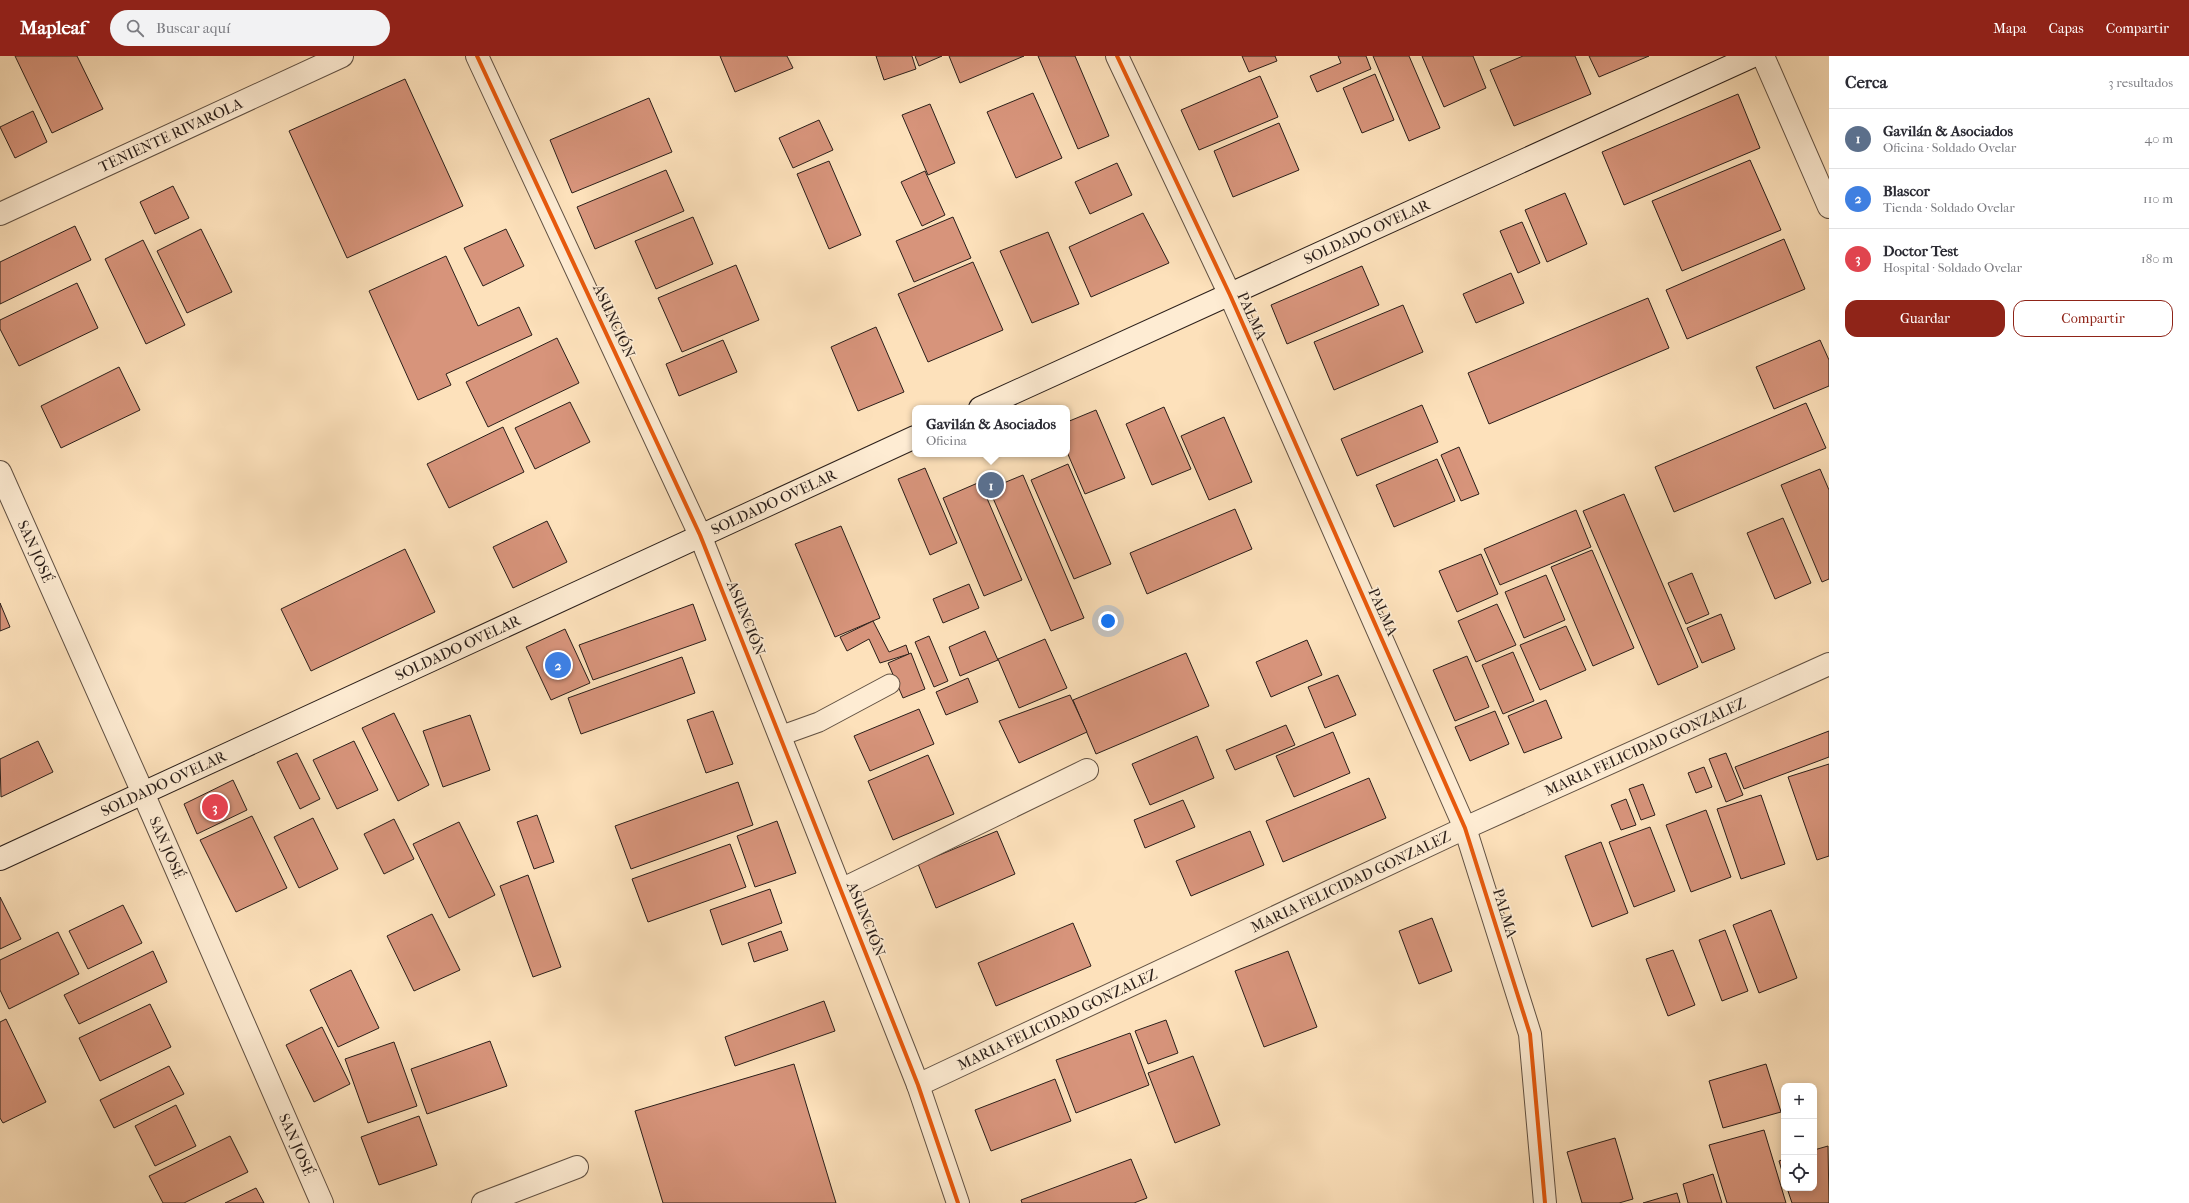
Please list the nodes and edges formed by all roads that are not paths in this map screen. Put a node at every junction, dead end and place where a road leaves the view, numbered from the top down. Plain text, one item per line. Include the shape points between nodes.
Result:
1 (342, 56) edge
2 (477, 56) edge
3 (1117, 56) edge
4 (1753, 56) edge
5 (1763, 56) edge
6 (1829, 207) edge
7 (0, 214) edge
8 (1230, 295) junction
9 (987, 405) edge
10 (912, 438) edge
11 (0, 472) edge
12 (700, 535) junction
13 (1829, 664) edge
14 (890, 684) dead end
15 (780, 736) junction
16 (1087, 770) dead end
17 (143, 792) junction
18 (1465, 828) junction
19 (0, 859) edge
20 (842, 890) junction
21 (918, 1085) junction
22 (577, 1168) dead end
23 (322, 1203) edge
24 (483, 1203) edge
25 (958, 1203) edge
26 (1545, 1203) edge

1 - 7 street, TENIENTE RIVAROLA
2 - 12 street, ASUNCIÓN
3 - 8 street, PALMA
4 - 8 street, SOLDADO OVELAR
5 - 6 street
8 - 9 street, SOLDADO OVELAR
8 - 18 street, PALMA
10 - 12 street, SOLDADO OVELAR
11 - 17 street, SAN JOSÉ
12 - 15 street, ASUNCIÓN
12 - 17 street, SOLDADO OVELAR
13 - 18 street, MARIA FELICIDAD GONZALEZ
14 - 15 lane via 819,722
15 - 20 street, ASUNCIÓN
16 - 20 street
17 - 19 street, SOLDADO OVELAR
17 - 23 street, SAN JOSÉ
18 - 21 street, MARIA FELICIDAD GONZALEZ
18 - 26 street, PALMA via 1530,1034
20 - 21 street, ASUNCIÓN
21 - 25 street, ASUNCIÓN
22 - 24 street

